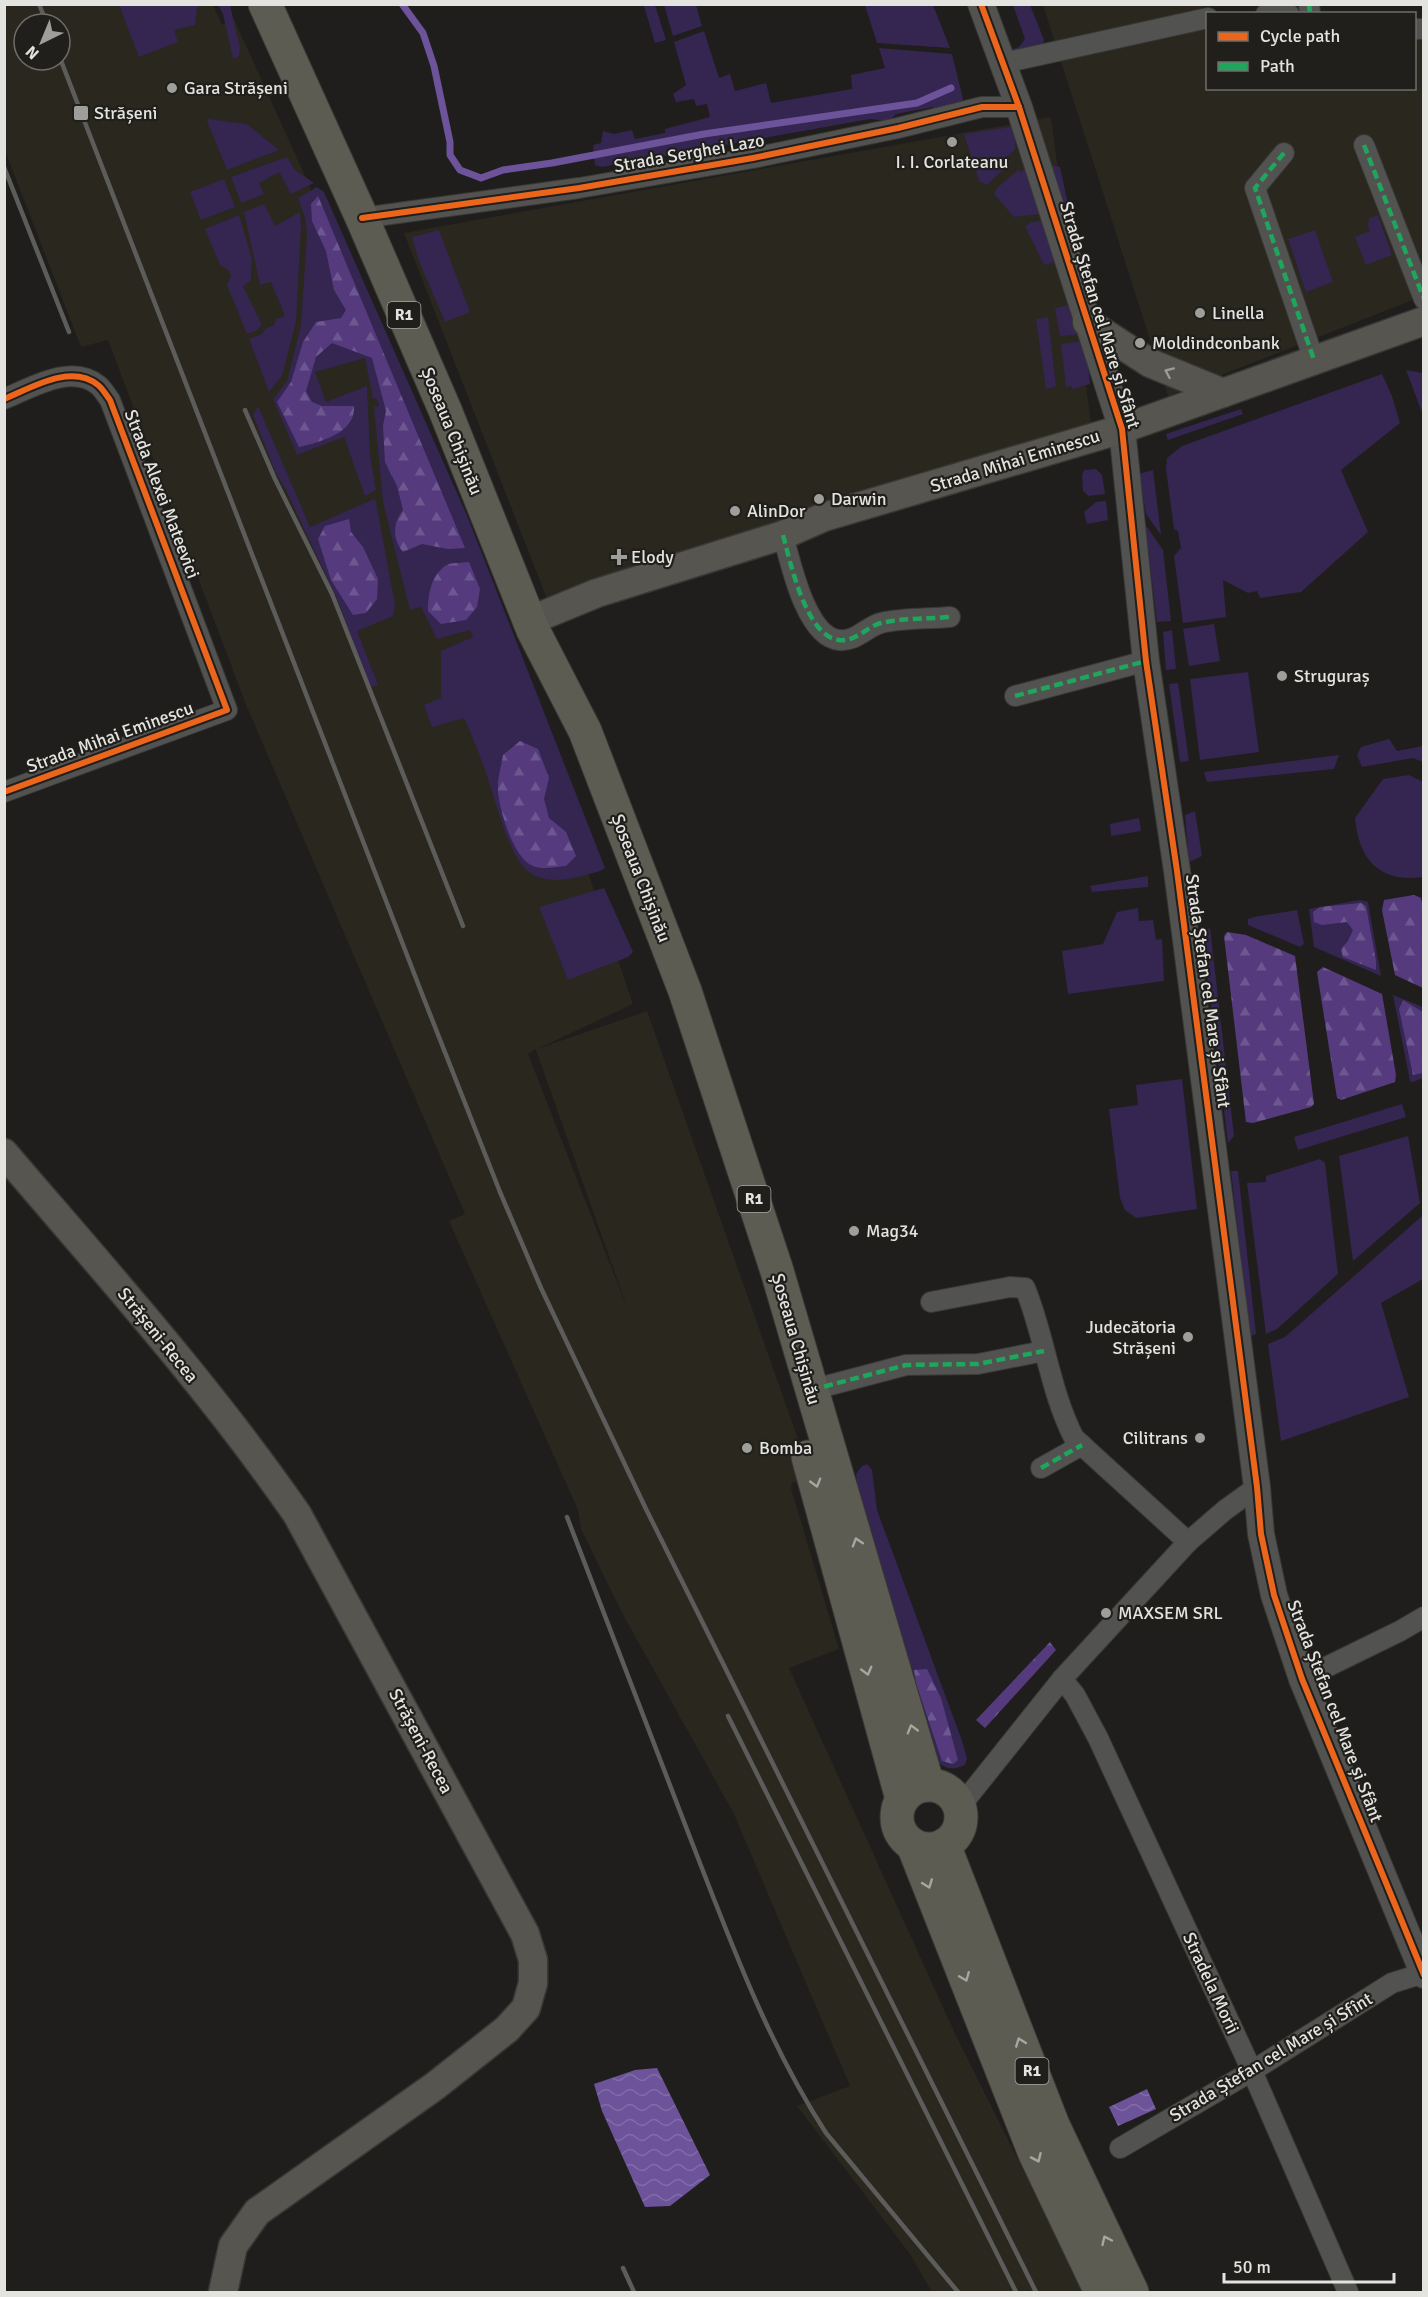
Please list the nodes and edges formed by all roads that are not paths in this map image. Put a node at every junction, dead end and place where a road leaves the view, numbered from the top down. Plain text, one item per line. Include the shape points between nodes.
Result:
1 (265, 4) edge
2 (981, 4) edge
3 (1206, 18) edge
4 (1003, 63) junction
5 (1019, 107) junction
6 (1364, 145) dead end
7 (1284, 153) dead end
8 (362, 218) junction
9 (1424, 299) edge
10 (1424, 321) edge
11 (1087, 322) junction
12 (1314, 360) junction
13 (1224, 393) junction
14 (4, 399) edge
15 (1122, 429) junction
16 (783, 535) junction
17 (950, 617) dead end
18 (531, 626) junction
19 (1146, 661) junction
20 (1015, 696) dead end
21 (226, 710) joint
22 (4, 792) edge
23 (4, 1154) edge
24 (931, 1302) dead end
25 (1044, 1351) junction
26 (811, 1390) junction
27 (1082, 1445) junction
28 (1041, 1467) dead end
29 (1257, 1487) junction
30 (1188, 1542) junction
31 (1424, 1617) edge
32 (1062, 1679) junction
33 (1302, 1679) junction
34 (915, 1792) junction
35 (959, 1808) junction
36 (929, 1845) junction
37 (1423, 1973) edge
38 (1252, 2071) junction
39 (1120, 2148) dead end
40 (223, 2292) edge
41 (1101, 2292) edge
42 (1132, 2292) edge
43 (1348, 2292) edge

1 - 8 highway, Șoseaua Chișinău / R1
2 - 4 street, Strada Ștefan cel Mare și Sfânt
3 - 4 street
4 - 5 street, Strada Ștefan cel Mare și Sfânt
5 - 8 street, Strada Serghei Lazo via 982,107 753,158 579,188
5 - 11 street, Strada Ștefan cel Mare și Sfânt
6 - 9 street
7 - 12 street via 1255,188
8 - 18 highway, Șoseaua Chișinău / R1 via 445,410
10 - 12 main road, Strada Mihai Eminescu
13 -> 11 main road via 1150,363
11 - 15 street, Strada Ștefan cel Mare și Sfânt
12 - 13 main road, Strada Mihai Eminescu
13 - 15 main road, Strada Mihai Eminescu
14 - 21 street, Strada Alexei Mateevici via 69,375 98,385 110,400
15 - 16 main road, Strada Mihai Eminescu via 824,517
15 - 19 street, Strada Ștefan cel Mare și Sfânt
16 - 17 street via 795,582 812,618 826,636 839,640 853,638 879,623
16 - 18 main road, Strada Mihai Eminescu via 597,593
18 - 26 highway, Șoseaua Chișinău / R1 via 585,731 685,991 766,1237
18 -> 34 highway via 569,746 669,1002 751,1250
19 - 20 street
19 - 29 street, Strada Ștefan cel Mare și Sfânt
21 - 22 street, Strada Mihai Eminescu
23 - 40 main road, Strășeni-Recea via 178,1359 297,1514 525,1934 533,1960 533,1983 526,2008 507,2030 257,2212 233,2246
24 - 25 street via 1010,1287 1025,1288
25 - 26 street via 978,1364 906,1365
25 - 27 street via 1068,1425
34 -> 26 highway, Șoseaua Chișinău / R1
27 - 28 street
27 - 30 street
29 - 30 street
29 - 33 street, Strada Ștefan cel Mare și Sfânt via 1261,1534 1274,1595
30 - 32 street
31 - 33 street
32 - 35 street
32 - 38 street, Stradela Morii via 1098,1738
33 - 37 street, Strada Ștefan cel Mare și Sfânt
34 - 35 highway via 939,1786 948,1791
34 - 36 highway via 897,1809 899,1829 905,1838
35 - 36 highway via 961,1819 952,1838
36 -> 41 highway, R1 via 943,1923 1035,2154
42 -> 36 highway, R1
37 - 38 street, Strada Ștefan cel Mare și Sfînt via 1392,1983
38 - 39 street, Strada Ștefan cel Mare și Sfînt
38 - 43 street, Stradela Morii

